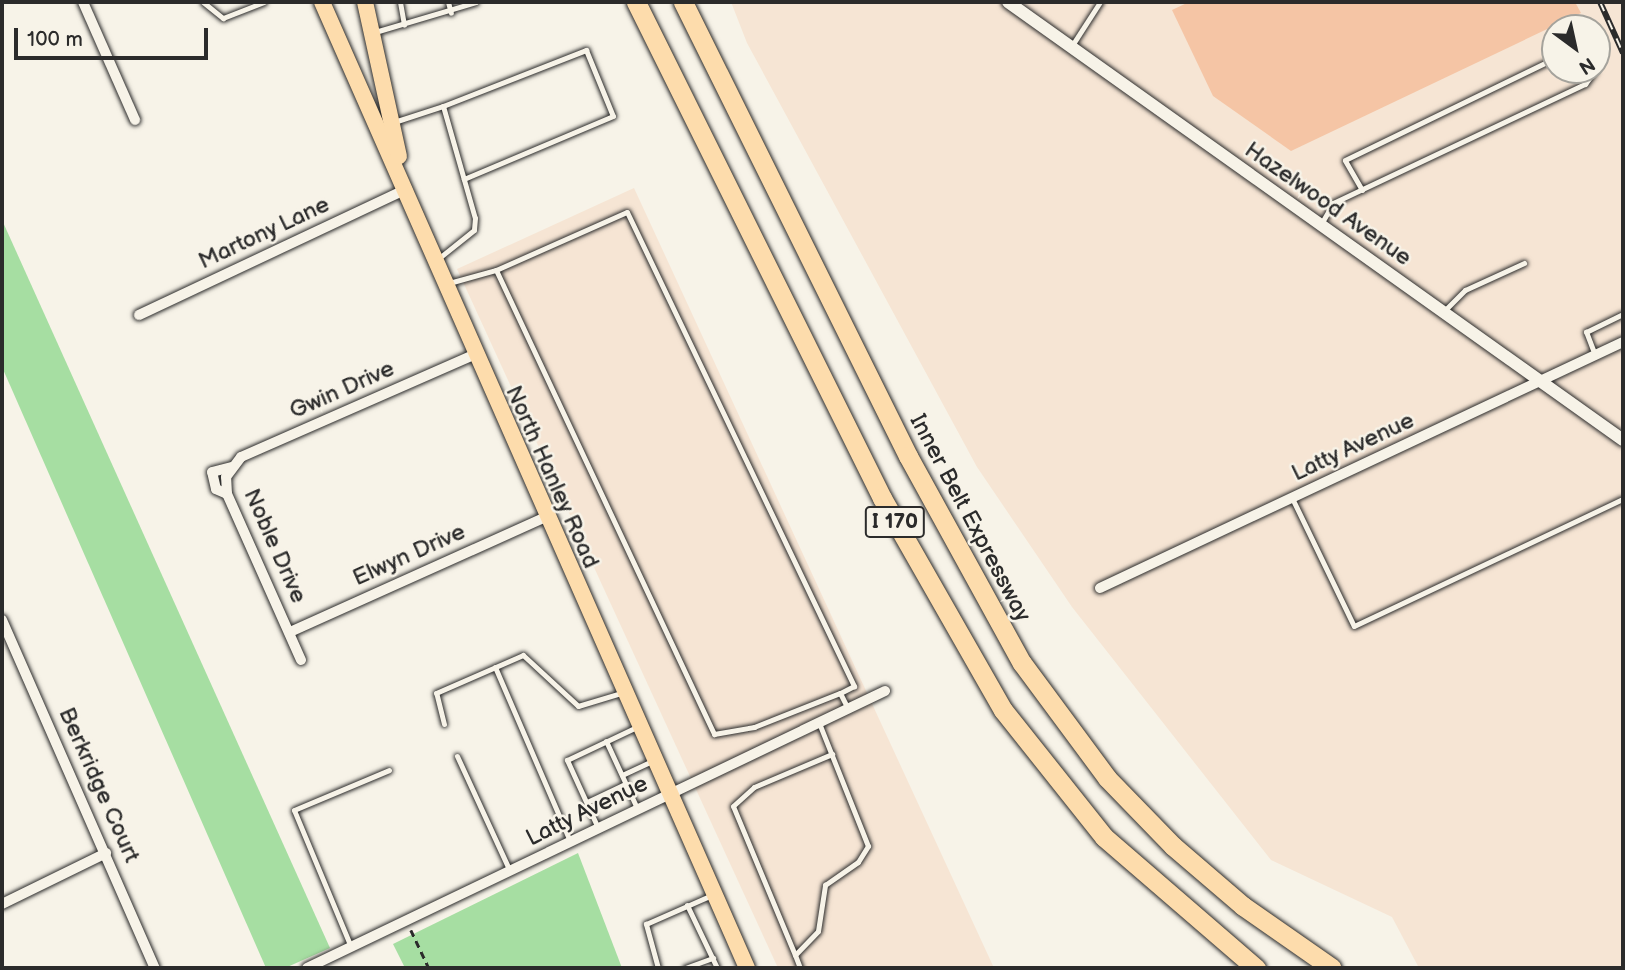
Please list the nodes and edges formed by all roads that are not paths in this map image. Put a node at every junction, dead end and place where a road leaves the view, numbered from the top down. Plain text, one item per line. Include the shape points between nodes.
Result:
1 (83, 2) edge
2 (203, 2) edge
3 (264, 2) edge
4 (322, 2) edge
5 (365, 2) edge
6 (400, 2) edge
7 (448, 2) edge
8 (476, 2) edge
9 (636, 2) edge
10 (683, 2) edge
11 (1008, 2) edge
12 (1100, 2) edge
13 (451, 13) junction
14 (404, 25) junction
15 (372, 32) junction
16 (1071, 47) junction
17 (1541, 65) edge
18 (1584, 84) edge
19 (443, 106) junction
20 (135, 120) dead end
21 (386, 126) junction
22 (464, 179) junction
23 (407, 189) junction
24 (1362, 190) junction
25 (1321, 224) junction
26 (436, 260) junction
27 (1524, 262) dead end
28 (496, 270) junction
29 (446, 284) junction
30 (1444, 312) junction
31 (1623, 314) edge
32 (139, 315) dead end
33 (1623, 342) edge
34 (473, 355) junction
35 (1595, 356) junction
36 (1541, 382) junction
37 (1623, 440) edge
38 (229, 472) joint
39 (1292, 498) junction
40 (1622, 504) edge
41 (546, 517) junction
42 (1100, 588) dead end
43 (2, 620) edge
44 (290, 632) junction
45 (301, 660) dead end
46 (495, 667) junction
47 (885, 691) dead end
48 (624, 692) junction
49 (840, 693) junction
50 (848, 709) junction
51 (819, 723) junction
52 (444, 724) dead end
53 (639, 726) junction
54 (606, 741) junction
55 (832, 754) junction
56 (457, 756) dead end
57 (654, 760) junction
58 (389, 770) dead end
59 (622, 775) junction
60 (625, 783) junction
61 (669, 795) junction
62 (587, 802) junction
63 (638, 810) junction
64 (598, 828) junction
65 (570, 842) junction
66 (106, 853) junction
67 (510, 871) junction
68 (714, 894) junction
69 (2, 904) edge
70 (687, 905) junction
71 (351, 947) junction
72 (795, 955) junction
73 (713, 958) junction
74 (155, 968) edge
75 (307, 968) edge
76 (658, 968) edge
77 (685, 968) edge
78 (717, 968) edge
79 (747, 968) edge
80 (800, 968) edge
81 (1256, 968) edge
82 (1332, 968) edge

1 - 20 street
2 - 3 lane via 223,18
4 - 21 main road
5 - 15 main road
6 - 14 lane
7 - 13 lane
8 - 13 lane
9 - 81 highway, I 170 via 882,498 1003,710 1104,837 1162,894
10 - 82 highway, Inner Belt Expressway / I 170 via 913,466 1022,663 1107,778 1173,846 1243,906
11 - 16 street, Hazelwood Avenue
12 - 16 lane
13 - 14 lane
14 - 15 lane
15 - 21 main road
16 - 25 street, Hazelwood Avenue
17 - 24 lane via 1345,160
18 - 24 lane
19 - 21 lane
19 - 22 lane
19 - 22 lane via 586,50 612,116
21 - 23 main road, North Hanley Road
22 - 26 lane via 474,230
23 - 26 main road, North Hanley Road
23 - 32 street, Martony Lane
24 - 25 lane via 1333,203
25 - 30 street, Hazelwood Avenue
26 - 29 main road, North Hanley Road
27 - 30 lane via 1465,290
28 - 29 lane
28 - 49 lane via 715,734 754,727
28 - 49 lane via 627,212 854,686
29 - 34 main road, North Hanley Road
30 - 36 street, Hazelwood Avenue
31 - 35 lane via 1586,332
33 - 35 street, Latty Avenue
34 - 38 street, Gwin Drive via 241,457
34 - 41 main road, North Hanley Road
35 - 36 street, Latty Avenue
36 - 37 street, Hazelwood Avenue
36 - 39 street, Latty Avenue
38 - 44 street, Noble Drive via 227,494
39 - 40 lane via 1354,626
39 - 42 street, Latty Avenue
41 - 44 street, Elwyn Drive
41 - 48 main road, North Hanley Road
43 - 66 street, Berkridge Court
44 - 45 street, Noble Drive
46 - 48 lane via 523,655 578,706
46 - 52 lane via 436,693
46 - 65 lane
47 - 50 street, Latty Avenue
48 - 53 main road, North Hanley Road
49 - 50 lane
50 - 51 street, Latty Avenue
51 - 55 lane
51 - 61 street, Latty Avenue
53 - 54 lane
53 - 57 main road, North Hanley Road
54 - 59 lane
54 - 62 lane via 567,760
55 - 72 lane via 867,846 858,862 825,885 818,930
55 - 72 lane via 754,787 733,806
56 - 67 lane
57 - 59 lane
57 - 61 main road, North Hanley Road
58 - 71 lane via 294,810
59 - 60 lane
60 - 62 lane
60 - 63 lane
61 - 63 street, Latty Avenue
61 - 68 main road, North Hanley Road
62 - 64 lane
63 - 64 street, Latty Avenue
64 - 65 street, Latty Avenue
65 - 67 street, Latty Avenue
66 - 69 street
66 - 74 street, Berkridge Court
67 - 71 street, Latty Avenue
68 - 70 lane
68 - 79 main road, North Hanley Road
70 - 73 lane
70 - 76 lane via 646,924
71 - 75 street, Latty Avenue
72 - 80 lane
73 - 77 lane
73 - 78 lane

